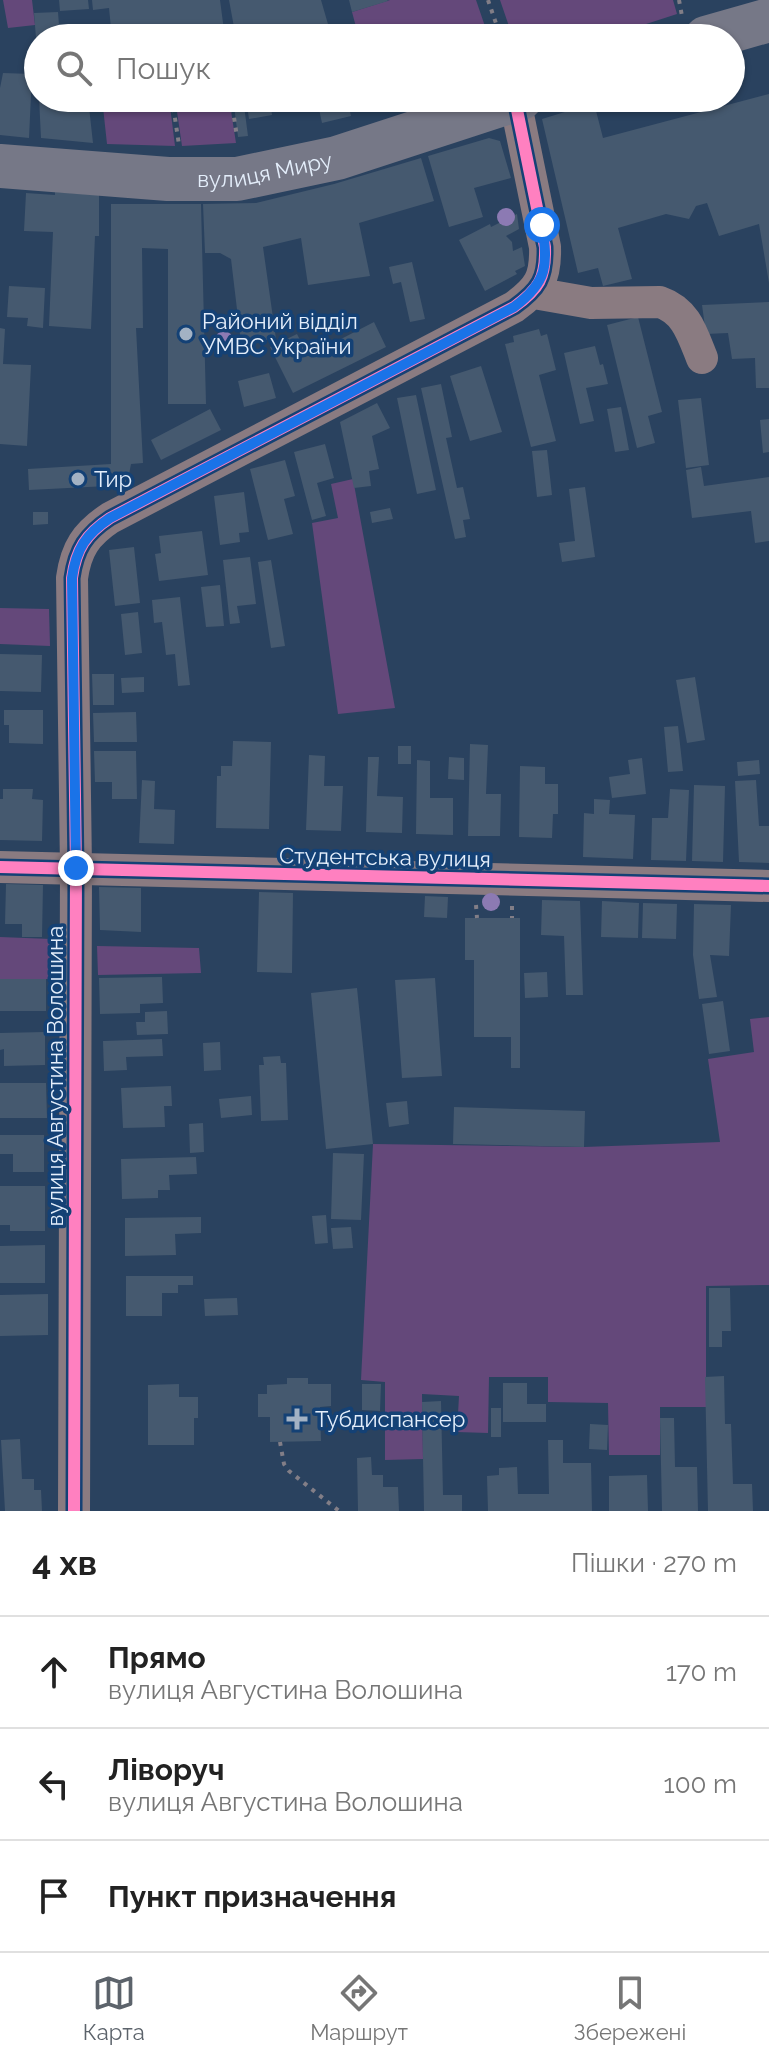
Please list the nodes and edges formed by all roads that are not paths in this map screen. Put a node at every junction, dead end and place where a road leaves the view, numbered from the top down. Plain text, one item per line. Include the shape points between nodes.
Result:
1 (769, 20) edge
2 (706, 22) edge
3 (478, 112) edge
4 (520, 112) edge
5 (0, 166) edge
6 (534, 293) junction
7 (702, 358) dead end
8 (0, 867) edge
9 (76, 868) junction
10 (769, 886) edge
11 (74, 1511) edge

1 - 2 highway
3 - 5 highway, вулиця Миру via 337,158 237,179
4 - 6 street via 545,247 546,264
6 - 7 street via 591,303 670,305 683,316
6 - 9 street, вулиця Августина Волошина via 110,518 86,537 78,548 72,578
8 - 9 street, Студентська вулиця
9 - 10 street, Студентська вулиця
9 - 11 street, вулиця Августина Волошина

